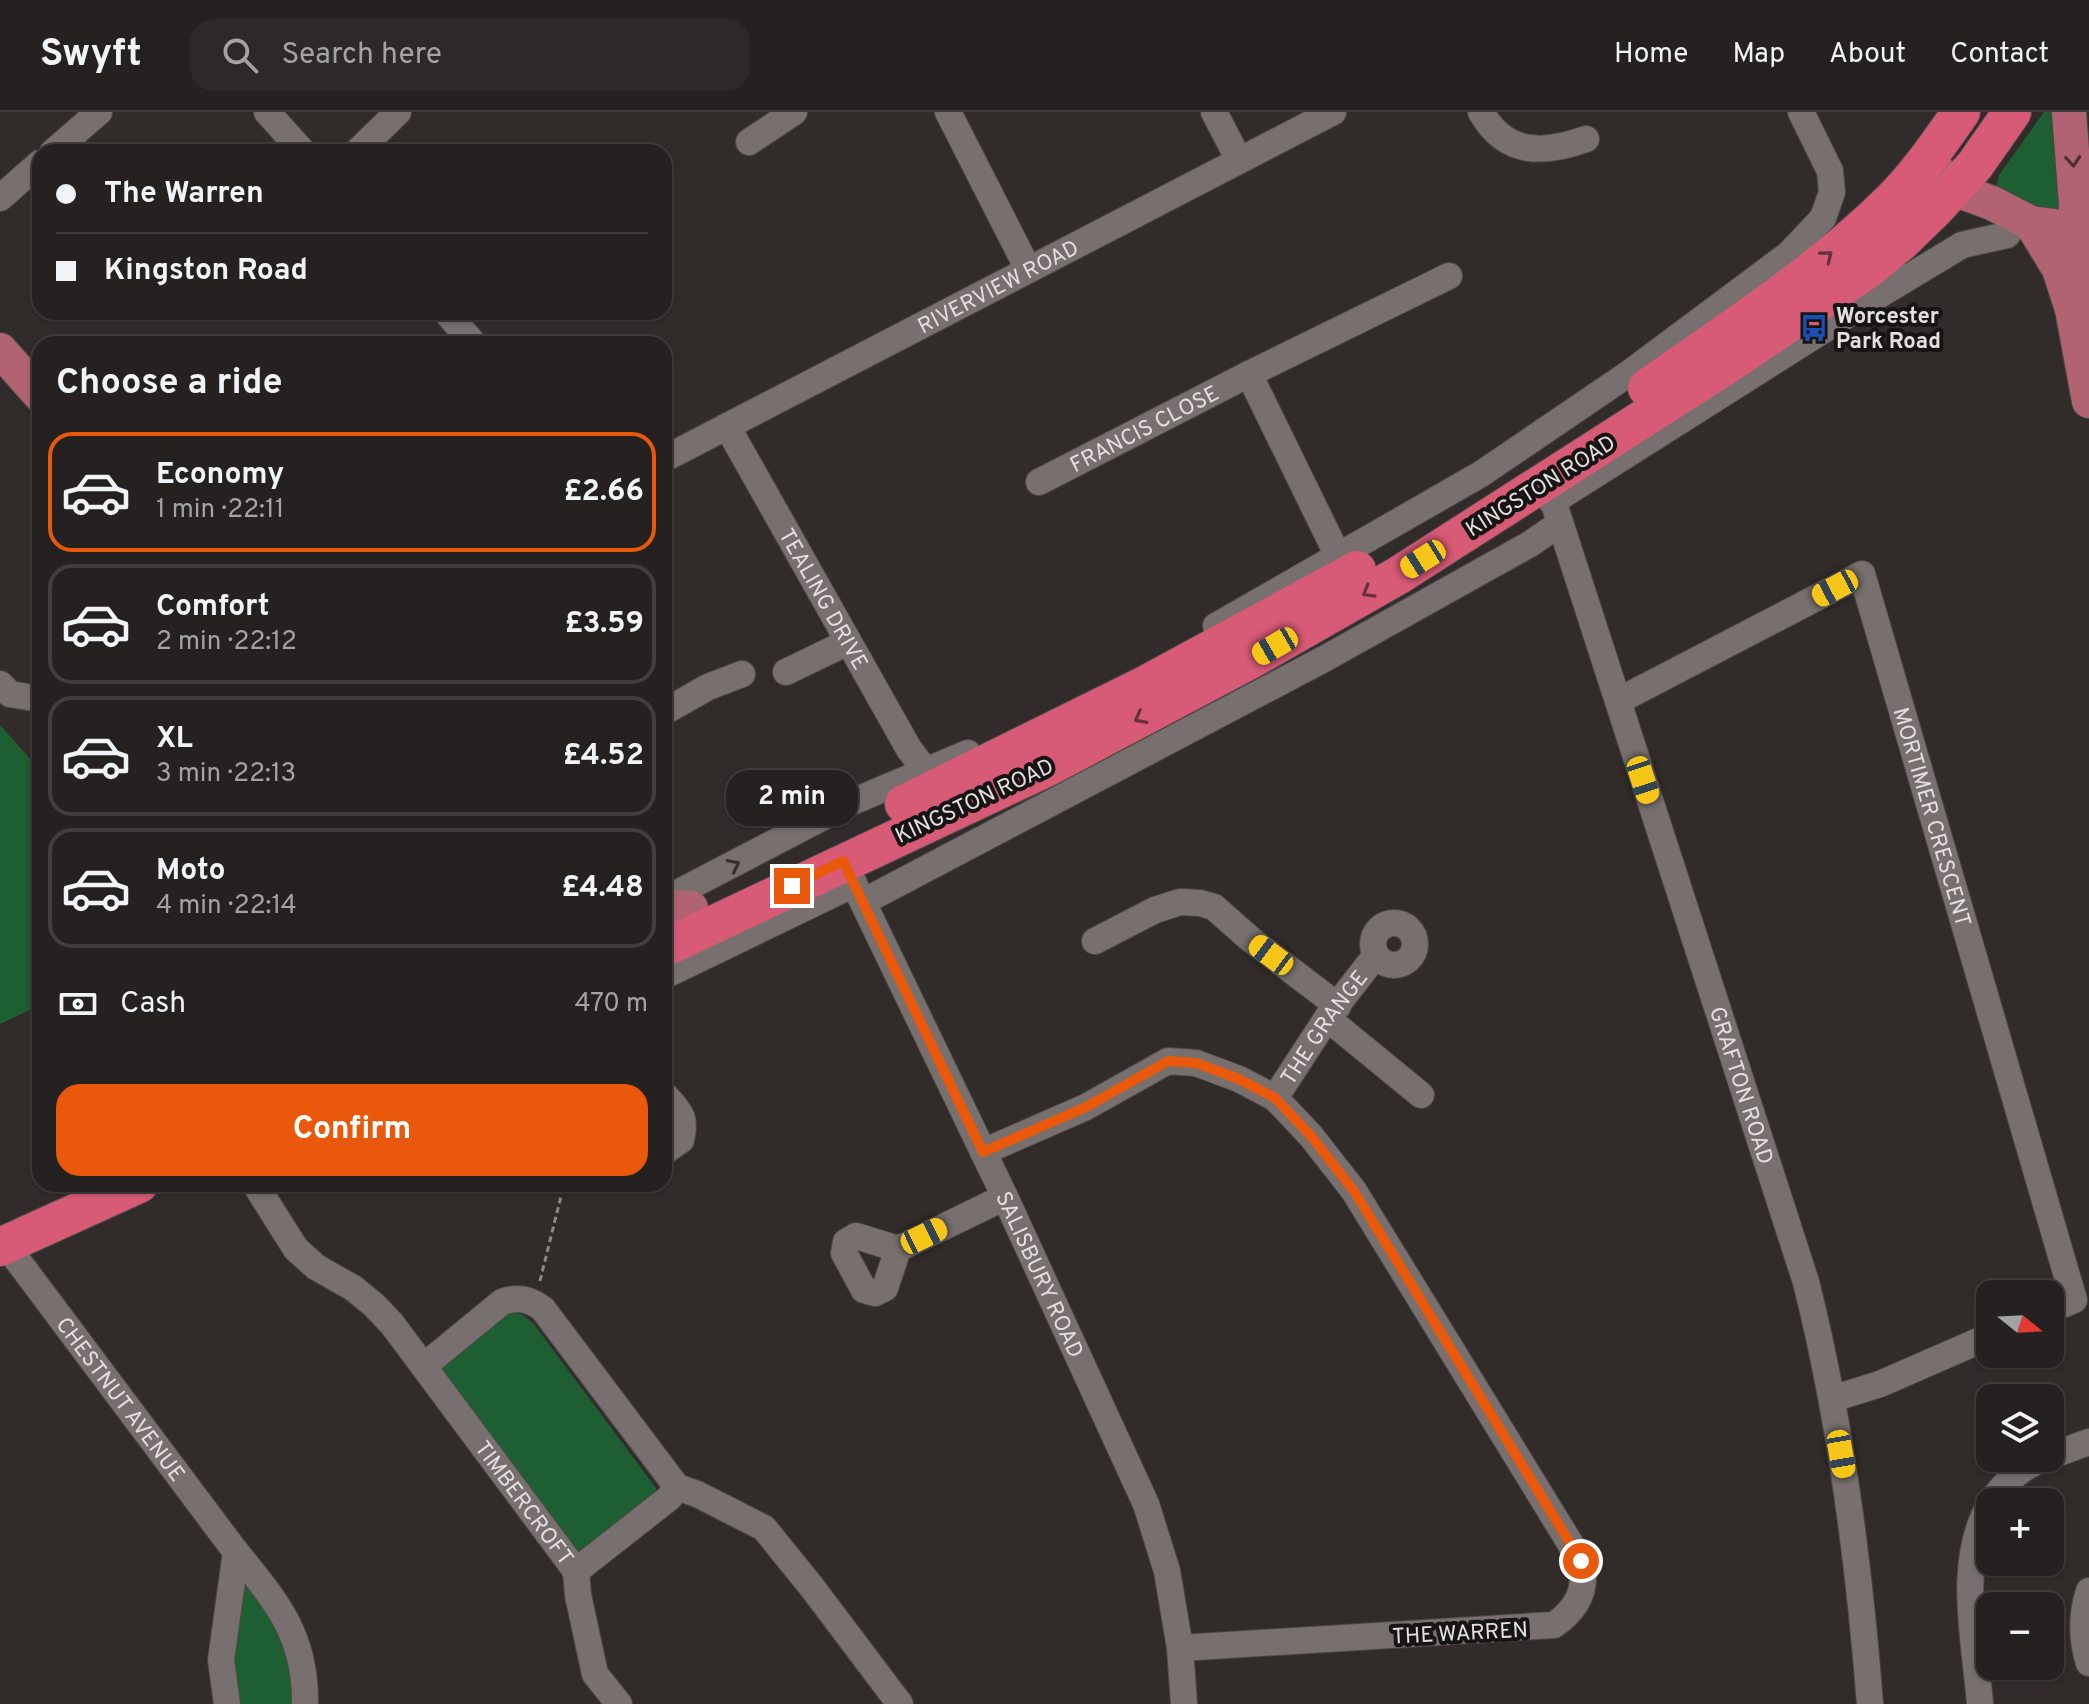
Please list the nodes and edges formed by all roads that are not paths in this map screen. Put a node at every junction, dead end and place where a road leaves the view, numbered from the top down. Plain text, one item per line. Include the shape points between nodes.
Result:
1 (99, 112) edge
2 (267, 112) edge
3 (398, 112) edge
4 (794, 112) edge
5 (948, 112) edge
6 (1214, 112) edge
7 (1333, 112) edge
8 (1481, 112) edge
9 (1801, 112) edge
10 (2012, 112) edge
11 (2069, 112) edge
12 (1954, 125) edge
13 (1586, 139) dead end
14 (749, 142) dead end
15 (62, 144) edge
16 (296, 144) edge
17 (365, 144) edge
18 (1239, 160) junction
19 (32, 170) edge
20 (1953, 189) junction
21 (0, 198) edge
22 (2076, 210) junction
23 (2025, 220) junction
24 (1028, 269) junction
25 (1449, 276) dead end
26 (2072, 309) junction
27 (453, 320) edge
28 (467, 336) edge
29 (0, 350) edge
30 (1249, 374) junction
31 (0, 379) edge
32 (32, 386) edge
33 (2089, 401) edge
34 (32, 415) edge
35 (727, 426) junction
36 (672, 455) edge
37 (1039, 482) dead end
38 (1552, 503) junction
39 (1338, 556) junction
40 (848, 642) junction
41 (786, 672) dead end
42 (742, 674) dead end
43 (0, 684) edge
44 (32, 698) edge
45 (1618, 701) junction
46 (672, 707) edge
47 (925, 770) junction
48 (854, 882) junction
49 (672, 908) edge
50 (672, 909) edge
51 (1095, 941) dead end
52 (672, 945) edge
53 (1377, 957) dead end
54 (672, 972) edge
55 (1333, 1012) junction
56 (1421, 1095) dead end
57 (1275, 1098) junction
58 (672, 1103) edge
59 (672, 1146) edge
60 (983, 1152) junction
61 (69, 1192) edge
62 (119, 1192) edge
63 (260, 1192) edge
64 (1005, 1197) junction
65 (2, 1238) edge
66 (898, 1249) dead end
67 (2071, 1304) edge
68 (1976, 1342) edge
69 (424, 1366) junction
70 (1832, 1399) junction
71 (2089, 1442) edge
72 (2064, 1451) edge
73 (2018, 1472) edge
74 (677, 1487) junction
75 (2002, 1488) edge
76 (1976, 1549) edge
77 (236, 1552) junction
78 (576, 1571) junction
79 (2089, 1591) edge
80 (1180, 1648) junction
81 (2089, 1663) edge
82 (227, 1704) edge
83 (305, 1704) edge
84 (619, 1704) edge
85 (900, 1704) edge
86 (1184, 1704) edge
87 (1870, 1704) edge
88 (1980, 1704) edge

1 - 15 street
2 - 16 street
3 - 17 street
4 - 14 street
5 - 24 street
6 - 18 street
7 - 18 street, RIVERVIEW ROAD
8 - 13 street via 1500,137 1531,149 1560,148
9 - 39 street, KINGSTON ROAD via 1830,171 1829,206 1813,232 1620,380 1481,474
10 - 20 highway, KINGSTON ROAD
11 -> 22 main road
12 - 20 main road via 1935,158 1942,183
50 -> 12 highway, KINGSTON ROAD via 1040,739 1450,515 1615,411 1790,285 1889,203
18 - 24 street, RIVERVIEW ROAD
19 - 21 street
20 - 23 main road
20 - 38 highway, KINGSTON ROAD via 1867,270 1730,363
22 - 23 main road via 2058,226
22 - 26 main road
23 - 26 main road via 2059,269
23 - 38 street via 2007,235 1962,245
24 - 35 street, RIVERVIEW ROAD
25 - 30 street, FRANCIS CLOSE
26 - 33 main road
27 - 28 street
29 - 32 main road
30 - 37 street, FRANCIS CLOSE
30 - 39 street
31 - 34 main road
35 - 36 street, RIVERVIEW ROAD
35 - 40 street, TEALING DRIVE
38 - 45 street, GRAFTON ROAD
38 - 48 highway, KINGSTON ROAD via 1399,575 1050,766
39 - 47 street, KINGSTON ROAD via 1085,697
40 - 41 street
40 - 47 street, TEALING DRIVE
42 - 46 street
43 - 44 street via 10,694
45 - 67 street, MORTIMER CRESCENT via 1869,565
45 - 70 street, GRAFTON ROAD via 1806,1282
49 -> 47 street, KINGSTON ROAD via 852,802
48 - 52 highway, KINGSTON ROAD
48 - 54 street
48 - 60 street, SALISBURY ROAD
51 - 55 street via 1180,902 1214,907
53 - 55 street, THE GRANGE
55 - 56 street
55 - 57 street, THE GRANGE
57 - 60 street, THE WARREN via 1196,1063 1168,1061 1086,1107
57 - 80 street, THE WARREN via 1354,1191 1581,1561 1585,1577 1581,1596 1554,1625
58 - 59 street via 685,1123 681,1140
60 - 64 street, SALISBURY ROAD
61 - 65 highway
62 - 65 highway
63 - 69 street, TIMBERCROFT via 296,1249 374,1305
64 - 66 street
64 - 80 street, SALISBURY ROAD via 1146,1504 1167,1571
65 - 77 street, CHESTNUT AVENUE
68 - 70 street
69 - 74 street via 502,1302 535,1302
69 - 78 street, TIMBERCROFT
70 - 87 street, GRAFTON ROAD via 1850,1508
71 - 72 street
73 - 75 street
74 - 78 street, TIMBERCROFT
74 - 85 street via 764,1528
76 - 88 street via 1970,1580
77 - 82 street via 221,1660
77 - 83 street, CHESTNUT AVENUE via 292,1628 306,1675
78 - 84 street via 595,1674
79 - 81 street via 2082,1637
80 - 86 street, SALISBURY ROAD

